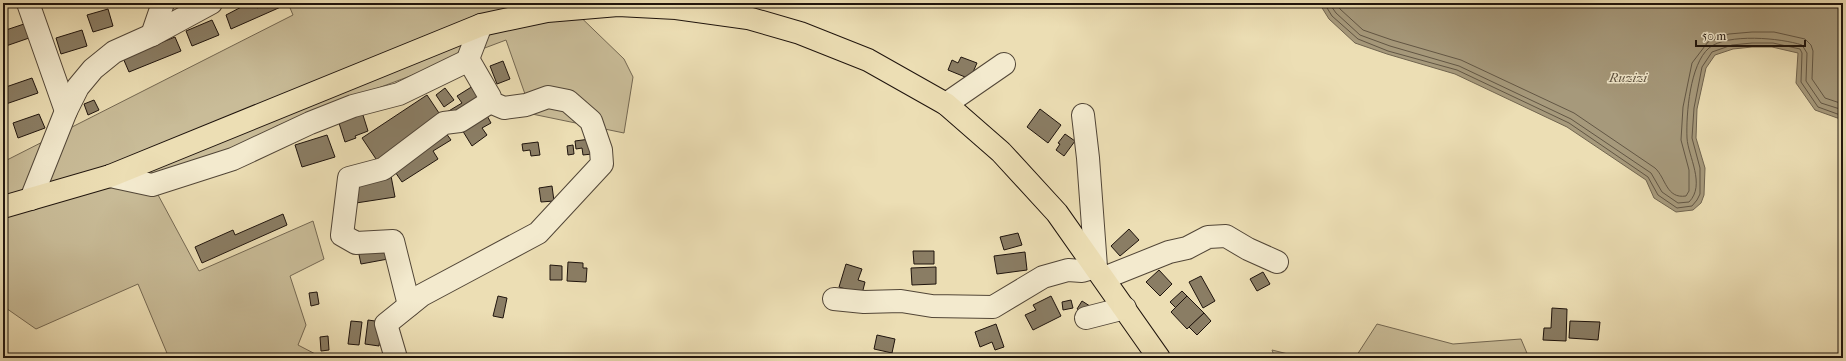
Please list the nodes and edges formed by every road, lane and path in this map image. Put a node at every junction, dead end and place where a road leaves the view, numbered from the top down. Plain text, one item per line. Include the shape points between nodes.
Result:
1 (28, 3) edge
2 (163, 3) edge
3 (211, 3) edge
4 (481, 25) junction
5 (152, 35) junction
6 (468, 59) junction
7 (1004, 64) dead end
8 (490, 102) junction
9 (946, 104) junction
10 (66, 111) junction
11 (1083, 115) dead end
12 (110, 176) junction
13 (31, 199) junction
14 (3, 207) edge
15 (1277, 262) dead end
16 (1100, 272) junction
17 (834, 299) dead end
18 (409, 306) junction
19 (1125, 308) junction
20 (1086, 318) dead end
21 (396, 358) edge
22 (1159, 358) edge

1 - 10 street
2 - 5 street
3 - 5 street
4 - 6 street
4 - 9 highway via 547,11 618,4 676,8 748,18 800,33 868,60
4 - 12 highway
5 - 10 street via 114,52 93,69 78,87
6 - 8 street via 490,97
6 - 12 street via 399,94 353,106 233,159 152,186
7 - 9 street
8 - 18 street via 460,122 444,123 383,169 349,178 342,235 356,243 393,241
8 - 18 street via 504,108 526,105 548,97 568,101 591,121 601,150 602,164 538,233 422,295
9 - 16 highway via 1006,158 1057,213
10 - 13 street
11 - 16 street
12 - 13 highway
13 - 14 highway
15 - 16 street via 1226,236 1208,237 1187,248
16 - 17 street via 1068,270 1043,277 993,307 932,306 901,301 864,302
16 - 19 highway
18 - 21 street via 386,324
19 - 20 street
19 - 22 highway

